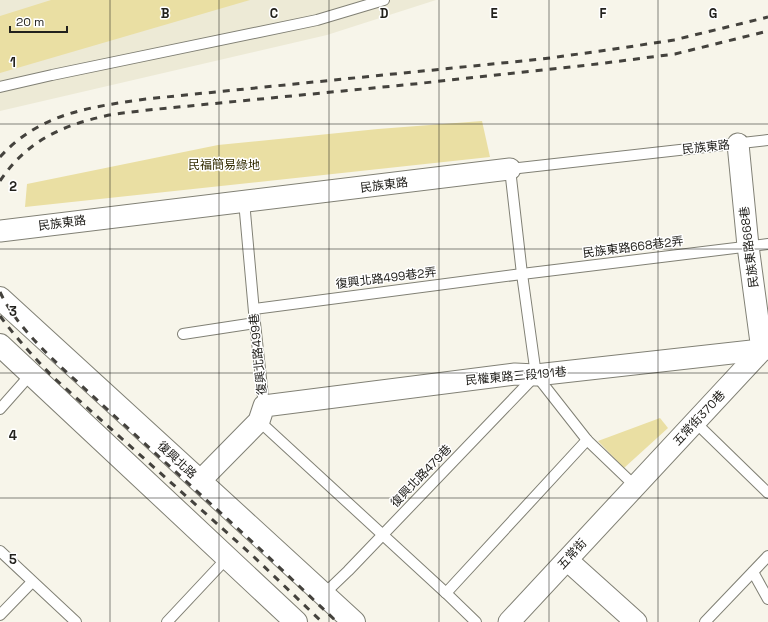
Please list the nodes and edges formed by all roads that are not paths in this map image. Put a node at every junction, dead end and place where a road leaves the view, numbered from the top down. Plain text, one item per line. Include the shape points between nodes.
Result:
1 (384, 0) edge
2 (0, 87) edge
3 (768, 140) edge
4 (738, 144) junction
5 (510, 169) junction
6 (244, 201) junction
7 (0, 231) edge
8 (758, 245) edge
9 (522, 274) junction
10 (0, 298) edge
11 (254, 309) junction
12 (255, 323) junction
13 (183, 334) dead end
14 (0, 345) edge
15 (765, 350) edge
16 (31, 374) junction
17 (536, 375) junction
18 (0, 409) edge
19 (261, 414) junction
20 (695, 422) junction
21 (587, 440) junction
22 (200, 481) junction
23 (635, 486) junction
24 (768, 493) edge
25 (382, 534) junction
26 (0, 551) edge
27 (768, 556) edge
28 (227, 558) junction
29 (567, 560) junction
30 (753, 572) junction
31 (32, 582) junction
32 (446, 593) junction
33 (324, 594) junction
34 (768, 599) edge
35 (0, 615) edge
36 (76, 622) edge
37 (167, 622) edge
38 (296, 622) edge
39 (354, 622) edge
40 (476, 622) edge
41 (509, 622) edge
42 (636, 622) edge
43 (705, 622) edge

1 - 2 lane via 317,20
3 - 4 lane, 民族東路
4 - 5 lane, 民族東路
4 - 8 street, 民族東路668巷
5 - 6 street, 民族東路
5 - 9 lane
6 - 7 street, 民族東路
6 - 11 lane, 復興北路499巷
8 - 9 lane, 民族東路668巷2弄
8 - 15 street, 民族東路668巷
9 - 11 lane, 復興北路499巷2弄
9 - 17 lane
10 - 22 main road, 復興北路
11 - 12 lane, 復興北路499巷
12 - 13 lane
12 - 19 lane, 復興北路499巷
14 - 16 main road
15 - 17 street, 民權東路三段191巷
15 - 20 street, 五常街370巷
16 - 18 lane
16 - 28 main road
17 - 19 street, 民權東路三段191巷 via 515,374
17 - 21 lane
17 - 25 lane, 復興北路479巷
19 - 22 street
19 - 25 lane
20 - 23 street, 五常街370巷
20 - 24 lane
21 - 23 lane
21 - 32 lane
22 - 33 main road, 復興北路
23 - 29 street, 五常街
25 - 32 lane
25 - 33 lane, 復興北路479巷
26 - 31 lane
27 - 30 lane
28 - 37 lane
28 - 38 main road
29 - 41 street, 五常街
29 - 42 street
30 - 34 lane
30 - 43 lane
31 - 35 lane
31 - 36 lane
32 - 40 lane
33 - 39 main road, 復興北路

